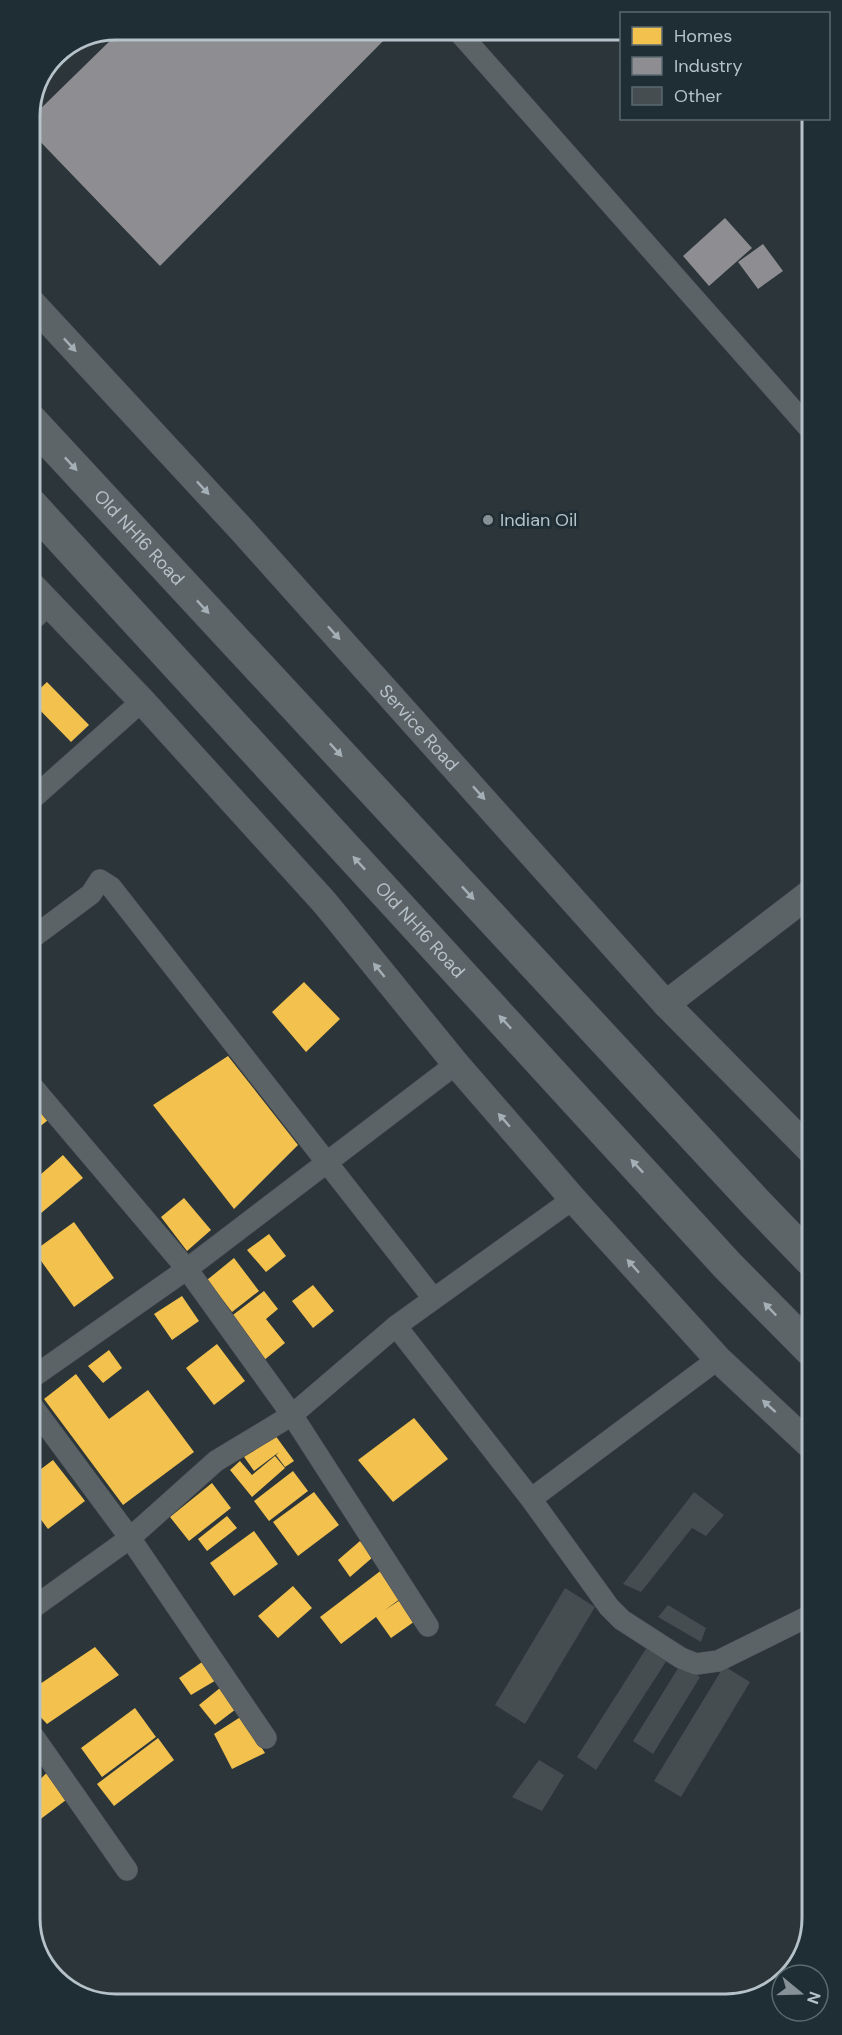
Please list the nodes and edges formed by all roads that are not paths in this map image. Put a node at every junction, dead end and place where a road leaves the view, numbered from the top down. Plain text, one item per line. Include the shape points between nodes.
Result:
1 (467, 41) edge
2 (41, 313) edge
3 (802, 420) edge
4 (41, 433) edge
5 (41, 517) edge
6 (41, 608) edge
7 (142, 701) junction
8 (41, 791) edge
9 (802, 900) edge
10 (41, 931) edge
11 (666, 1004) junction
12 (456, 1064) junction
13 (41, 1097) edge
14 (802, 1142) edge
15 (326, 1161) junction
16 (573, 1199) junction
17 (802, 1251) edge
18 (187, 1269) junction
19 (433, 1298) junction
20 (396, 1326) junction
21 (802, 1341) edge
22 (718, 1359) junction
23 (41, 1371) edge
24 (292, 1415) junction
25 (41, 1418) edge
26 (802, 1438) edge
27 (531, 1500) junction
28 (130, 1538) junction
29 (41, 1602) edge
30 (802, 1619) edge
31 (428, 1626) dead end
32 (266, 1737) dead end
33 (41, 1747) edge
34 (127, 1870) dead end

1 - 3 street
2 -> 11 street, Service Road
4 -> 17 main road, Old NH16 Road
21 -> 5 main road, Old NH16 Road via 719,1256
6 - 7 street
7 - 8 street
12 -> 7 street via 325,903
9 - 11 street
10 - 15 street via 91,894 100,880 111,887
11 - 14 street, Service Road
12 - 15 street
16 -> 12 street
13 - 18 street
15 - 18 street
15 - 19 street
16 - 19 street
22 -> 16 street
18 - 23 street
18 - 24 street
19 - 20 street
20 - 24 street
20 - 27 street
26 -> 22 street
22 - 27 street
24 - 28 street via 216,1461
24 - 31 street
25 - 28 street
27 - 30 street via 609,1607 622,1620 681,1658 696,1664 718,1661
28 - 29 street
28 - 32 street
33 - 34 street

